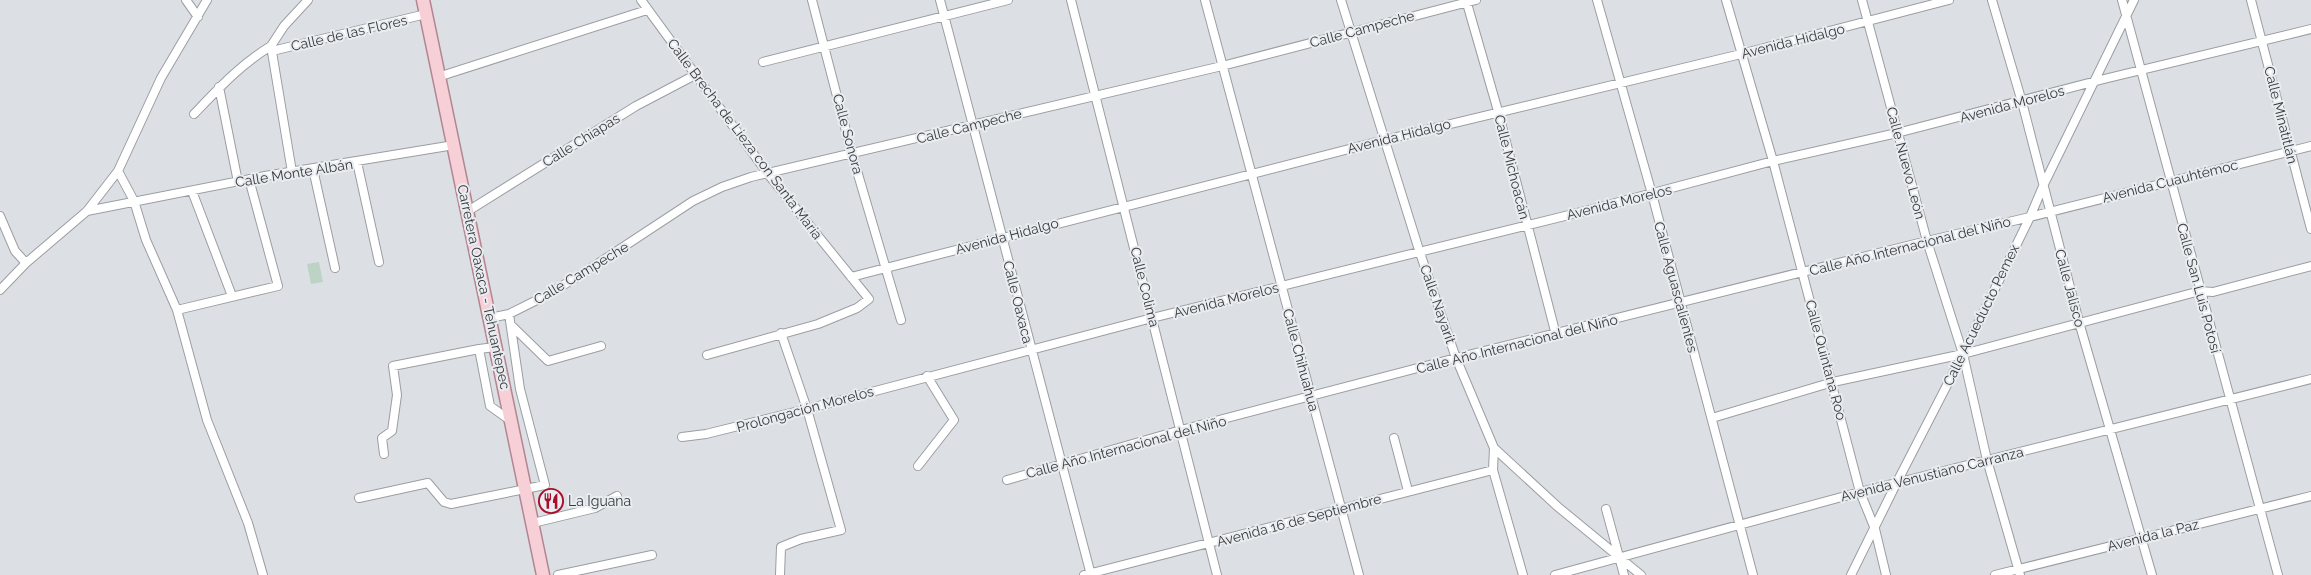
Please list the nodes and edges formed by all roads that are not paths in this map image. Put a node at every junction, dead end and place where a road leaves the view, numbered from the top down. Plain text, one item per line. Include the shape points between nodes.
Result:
1 (186, 0) edge
2 (207, 0) edge
3 (308, 0) edge
4 (423, 0) edge
5 (641, 0) edge
6 (812, 0) edge
7 (940, 0) edge
8 (1008, 0) edge
9 (1071, 0) edge
10 (1205, 0) edge
11 (1341, 0) edge
12 (1476, 0) edge
13 (1597, 0) edge
14 (1726, 0) edge
15 (1862, 0) edge
16 (1949, 0) edge
17 (1992, 0) edge
18 (2122, 0) edge
19 (2134, 0) edge
20 (2251, 0) edge
21 (1466, 1) edge
22 (647, 10) junction
23 (426, 14) junction
24 (944, 16) junction
25 (198, 17) junction
26 (2126, 17) junction
27 (1868, 22) junction
28 (2311, 29) edge
29 (1351, 32) junction
30 (2262, 41) junction
31 (825, 46) junction
32 (272, 48) junction
33 (1741, 54) junction
34 (762, 62) dead end
35 (1222, 66) junction
36 (2142, 70) junction
37 (697, 74) junction
38 (441, 76) junction
39 (2096, 81) junction
40 (1619, 82) junction
41 (219, 87) junction
42 (1096, 96) junction
43 (2022, 102) junction
44 (1498, 111) junction
45 (194, 114) dead end
46 (973, 125) junction
47 (1897, 133) junction
48 (1384, 140) junction
49 (454, 145) junction
50 (2311, 146) edge
51 (2290, 151) junction
52 (852, 154) junction
53 (1773, 161) junction
54 (357, 162) junction
55 (313, 169) junction
56 (118, 171) junction
57 (292, 172) junction
58 (768, 174) junction
59 (1250, 175) junction
60 (249, 179) junction
61 (2170, 180) junction
62 (238, 182) junction
63 (2044, 184) junction
64 (192, 191) junction
65 (1652, 194) junction
66 (134, 201) junction
67 (1124, 206) junction
68 (87, 211) junction
69 (468, 211) junction
70 (2049, 212) junction
71 (0, 216) edge
72 (2030, 218) junction
73 (1526, 226) junction
74 (2311, 229) edge
75 (1002, 237) junction
76 (1927, 240) junction
77 (1419, 250) junction
78 (379, 262) dead end
79 (26, 263) junction
80 (2311, 266) edge
81 (335, 268) dead end
82 (884, 268) junction
83 (1802, 273) junction
84 (851, 277) junction
85 (1281, 286) junction
86 (0, 290) edge
87 (2200, 291) junction
88 (232, 296) junction
89 (1680, 304) junction
90 (178, 310) junction
91 (509, 314) junction
92 (490, 318) junction
93 (1152, 318) junction
94 (901, 320) dead end
95 (2079, 322) junction
96 (510, 325) junction
97 (781, 333) junction
98 (1556, 334) junction
99 (601, 346) dead end
100 (495, 347) junction
101 (479, 348) junction
102 (1030, 349) junction
103 (1963, 354) junction
104 (707, 355) dead end
105 (1456, 358) junction
106 (927, 376) junction
107 (2311, 379) edge
108 (1833, 382) junction
109 (1312, 397) junction
110 (2229, 400) junction
111 (807, 409) junction
112 (1712, 418) junction
113 (511, 421) junction
114 (1181, 430) junction
115 (2111, 430) junction
116 (682, 437) dead end
117 (1394, 438) dead end
118 (1494, 448) junction
119 (384, 454) dead end
120 (1987, 460) junction
121 (1061, 464) junction
122 (918, 466) dead end
123 (1493, 470) junction
124 (1007, 480) dead end
125 (1896, 484) junction
126 (525, 489) junction
127 (1408, 491) junction
128 (1860, 492) junction
129 (616, 496) dead end
130 (2311, 496) edge
131 (359, 498) dead end
132 (1341, 508) junction
133 (1606, 509) dead end
134 (2259, 510) junction
135 (533, 523) junction
136 (1740, 524) junction
137 (1875, 529) junction
138 (2142, 538) junction
139 (1209, 543) junction
140 (652, 555) dead end
141 (1619, 558) junction
142 (2019, 572) edge
143 (263, 575) edge
144 (543, 575) edge
145 (558, 575) edge
146 (780, 575) edge
147 (1088, 575) edge
148 (1217, 575) edge
149 (1360, 575) edge
150 (1523, 575) edge
151 (1555, 575) edge
152 (1624, 575) edge
153 (1641, 575) edge
154 (1753, 575) edge
155 (1851, 575) edge
156 (1886, 575) edge
157 (1995, 575) edge
158 (2152, 575) edge
159 (2278, 575) edge

1 - 25 street
2 - 25 street
3 - 32 street, Calle de las Flores via 284,26
4 - 23 main road, Carretera Oaxaca - Tehuantepec
5 - 22 street, Calle Brecha de Lieza con Santa María
6 - 31 street, Calle Sonora
7 - 24 street, Calle Oaxaca
8 - 24 street
9 - 42 street, Calle Colima
10 - 35 street, Calle Chihuahua
11 - 29 street, Calle Nayarit
12 - 21 street, Calle Campeche
13 - 40 street, Calle Aguascalientes
14 - 33 street, Calle Quintana Roo
15 - 27 street, Calle Nuevo León
16 - 27 street, Avenida Hidalgo
17 - 43 street, Calle Jalisco
18 - 26 street, Calle San Luis Potosí
19 - 26 street, Calle Acueducto Pemex
20 - 30 street, Calle Minatitlán
21 - 29 street, Calle Campeche
21 - 44 street, Calle Michoacán
22 - 37 street, Calle Brecha de Lieza con Santa María
22 - 38 street
23 - 32 street, Calle de las Flores
23 - 38 main road, Carretera Oaxaca - Tehuantepec
24 - 31 street
24 - 46 street, Calle Oaxaca
25 - 56 street via 161,78
26 - 36 street, Calle San Luis Potosí
26 - 39 street, Calle Acueducto Pemex
27 - 33 street, Avenida Hidalgo
27 - 47 street, Calle Nuevo León
28 - 30 street, Avenida Morelos
29 - 35 street, Calle Campeche
29 - 48 street, Calle Nayarit
30 - 36 street, Avenida Morelos
30 - 51 street, Calle Minatitlán
31 - 34 street
31 - 52 street, Calle Sonora
32 - 41 street, Calle de las Flores via 253,56
32 - 57 street, Calle de las Flores
33 - 40 street, Avenida Hidalgo
33 - 53 street, Calle Quintana Roo
35 - 42 street, Calle Campeche
35 - 59 street, Calle Chihuahua
36 - 39 street, Avenida Morelos
36 - 61 street, Calle San Luis Potosí
37 - 58 street, Calle Brecha de Lieza con Santa María
37 - 69 street, Calle Chiapas via 636,106
38 - 49 main road, Carretera Oaxaca - Tehuantepec
39 - 43 street, Avenida Morelos
39 - 63 street, Calle Acueducto Pemex
40 - 44 street, Avenida Hidalgo
40 - 65 street, Calle Aguascalientes
41 - 45 street, Calle de las Flores
41 - 62 street
42 - 46 street, Calle Campeche
42 - 67 street, Calle Colima
43 - 47 street, Avenida Morelos
43 - 63 street, Calle Jalisco
44 - 48 street, Avenida Hidalgo
44 - 73 street, Calle Michoacán
46 - 52 street, Calle Campeche
46 - 75 street, Calle Oaxaca
47 - 53 street, Avenida Morelos
47 - 76 street, Calle Nuevo León
48 - 59 street, Avenida Hidalgo
48 - 77 street, Calle Nayarit
49 - 54 street, Calle Monte Albán
49 - 69 main road, Carretera Oaxaca - Tehuantepec
50 - 51 street, Avenida Cuauhtémoc
51 - 61 street, Avenida Cuauhtémoc
51 - 74 street, Calle Minatitlán
52 - 58 street, Calle Campeche
52 - 82 street, Calle Sonora
53 - 65 street, Avenida Morelos
53 - 83 street, Calle Quintana Roo
54 - 55 street, Calle Monte Albán
54 - 78 street
55 - 57 street, Calle Monte Albán
55 - 81 street
56 - 66 street
56 - 68 street
57 - 60 street, Calle Monte Albán
58 - 84 street, Calle Brecha de Lieza con Santa María
58 - 91 street, Calle Campeche via 722,187 693,201 579,276
59 - 67 street, Avenida Hidalgo
59 - 85 street, Calle Chihuahua
60 - 62 street, Calle Monte Albán
60 - 88 street via 278,286
61 - 70 street, Avenida Cuauhtémoc
61 - 87 street, Calle San Luis Potosí
62 - 64 street, Calle Monte Albán
63 - 70 street, Calle Jalisco
63 - 72 street, Calle Acueducto Pemex
64 - 66 street, Calle Monte Albán
64 - 88 street
65 - 73 street, Avenida Morelos
65 - 89 street, Calle Aguascalientes
66 - 68 street, Calle Monte Albán
66 - 90 street via 146,240
67 - 75 street, Avenida Hidalgo
67 - 93 street, Calle Colima
68 - 79 street
69 - 92 main road, Carretera Oaxaca - Tehuantepec
70 - 72 street, Avenida Cuauhtémoc
70 - 95 street, Calle Jalisco
71 - 79 street via 15,251
72 - 76 street, Calle Año Internacional del Niño
72 - 103 street, Calle Acueducto Pemex
73 - 77 street, Avenida Morelos
73 - 98 street, Calle Michoacán
75 - 82 street, Avenida Hidalgo
75 - 102 street, Calle Oaxaca
76 - 83 street, Calle Año Internacional del Niño
76 - 103 street, Calle Nuevo León
77 - 85 street, Avenida Morelos
77 - 105 street, Calle Nayarit
79 - 86 street
80 - 87 street via 2213,292
82 - 84 street, Avenida Hidalgo
82 - 94 street, Calle Sonora
83 - 89 street, Calle Año Internacional del Niño
83 - 108 street, Calle Quintana Roo
84 - 97 street, Calle Brecha de Lieza con Santa María via 869,300 818,324
85 - 93 street, Avenida Morelos
85 - 109 street, Calle Chihuahua
87 - 95 street
87 - 110 street, Calle San Luis Potosí
88 - 90 street
89 - 98 street, Calle Año Internacional del Niño
89 - 112 street, Calle Aguascalientes
90 - 143 street via 207,420 248,523
91 - 92 street, Calle Campeche
91 - 96 street
92 - 100 main road, Carretera Oaxaca - Tehuantepec
93 - 102 street, Avenida Morelos
93 - 114 street, Calle Colima
95 - 103 street
95 - 115 street, Calle Jalisco
96 - 99 street via 548,361
96 - 126 street via 520,389 545,485
97 - 104 street
97 - 111 street
98 - 105 street, Calle Año Internacional del Niño
100 - 101 street
100 - 113 main road, Carretera Oaxaca - Tehuantepec
101 - 113 street via 490,406
101 - 119 street via 393,366 397,395 392,430 382,438
102 - 106 street, Avenida Morelos
102 - 121 street, Calle Oaxaca
103 - 108 street
103 - 120 street
103 - 125 street, Calle Acueducto Pemex
105 - 109 street, Calle Año Internacional del Niño
105 - 118 street, Calle Nayarit
106 - 111 street, Prolongación Morelos
106 - 122 street via 954,420
107 - 110 street, Avenida Venustiano Carranza
108 - 112 street
108 - 128 street, Calle Quintana Roo
109 - 114 street, Calle Año Internacional del Niño
109 - 132 street, Calle Chihuahua
110 - 115 street, Avenida Venustiano Carranza
110 - 134 street, Calle San Luis Potosí
111 - 116 street, Prolongación Morelos
111 - 146 street via 841,530 800,539 782,547
112 - 136 street, Calle Aguascalientes
113 - 126 main road, Carretera Oaxaca - Tehuantepec
114 - 121 street, Calle Año Internacional del Niño
114 - 139 street, Calle Colima
115 - 120 street, Avenida Venustiano Carranza
115 - 138 street, Calle Jalisco
117 - 127 street
118 - 123 street
118 - 141 street, Calle Nayarit
120 - 125 street, Avenida Venustiano Carranza
120 - 142 street
121 - 124 street, Calle Año Internacional del Niño
121 - 147 street, Calle Oaxaca
123 - 127 street, Avenida 16 de Septiembre
123 - 150 street
125 - 128 street, Avenida Venustiano Carranza
125 - 137 street, Calle Acueducto Pemex
126 - 131 street via 451,504 444,502 428,483
126 - 135 main road, Carretera Oaxaca - Tehuantepec
127 - 132 street, Avenida 16 de Septiembre
128 - 136 street, Avenida Venustiano Carranza
128 - 137 street, Calle Quintana Roo
129 - 135 street via 595,508
130 - 134 street, Avenida la Paz
132 - 139 street, Avenida 16 de Septiembre
132 - 149 street, Calle Chihuahua
133 - 141 street
134 - 138 street, Avenida la Paz
134 - 159 street, Calle San Luis Potosí
135 - 144 main road, Carretera Oaxaca - Tehuantepec
136 - 141 street, Avenida Venustiano Carranza
136 - 154 street, Calle Aguascalientes
137 - 155 street, Calle Acueducto Pemex
137 - 156 street, Calle Quintana Roo
138 - 142 street, Avenida la Paz
138 - 158 street, Calle Jalisco
139 - 147 street, Avenida 16 de Septiembre
139 - 148 street, Calle Colima
140 - 145 street
141 - 151 street, Avenida Venustiano Carranza
141 - 152 street
141 - 153 street, Calle Nayarit
142 - 157 street, Avenida la Paz

